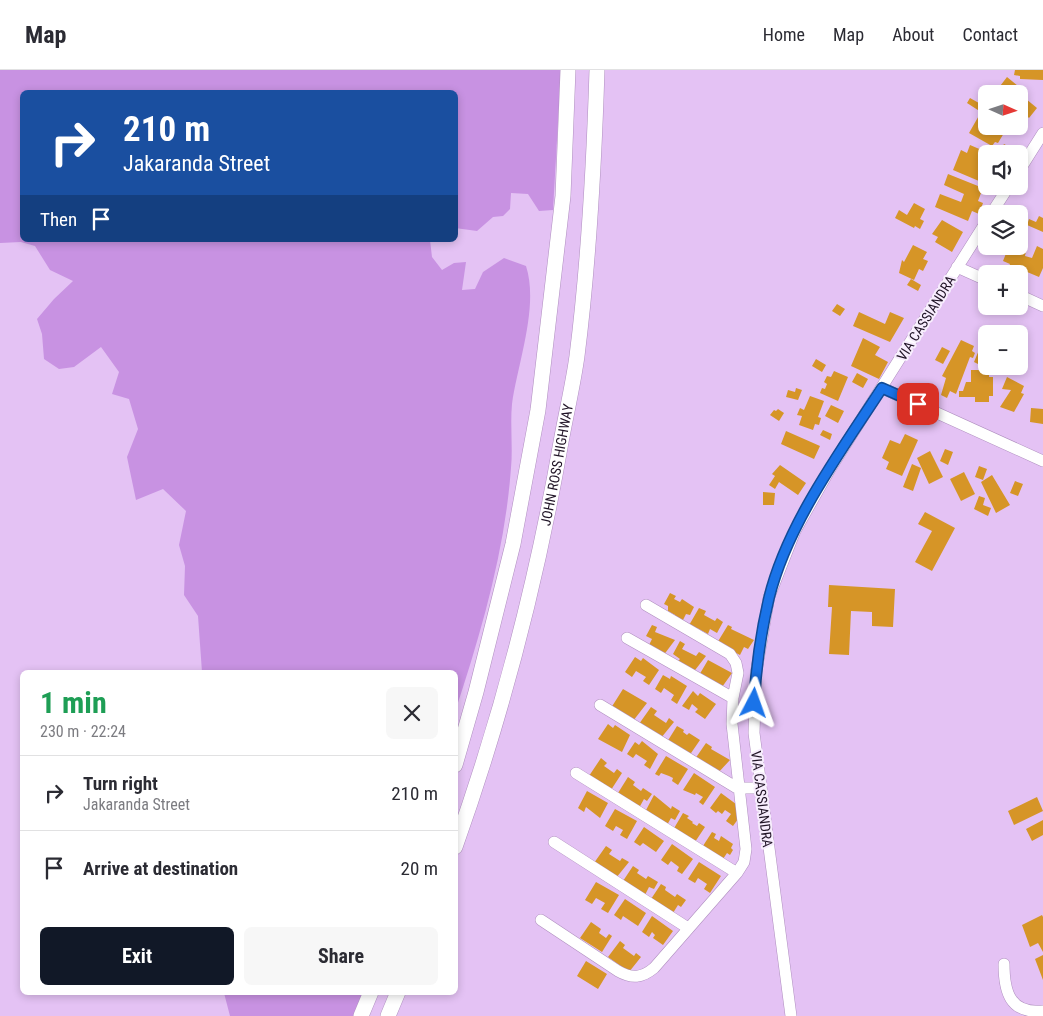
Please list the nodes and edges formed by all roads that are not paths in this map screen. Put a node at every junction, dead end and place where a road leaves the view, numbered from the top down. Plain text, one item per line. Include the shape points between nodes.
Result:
1 (568, 70) edge
2 (598, 70) edge
3 (1043, 133) edge
4 (1028, 157) edge
5 (978, 234) edge
6 (957, 267) junction
7 (978, 276) edge
8 (1028, 299) edge
9 (1043, 306) edge
10 (882, 388) junction
11 (1043, 461) edge
12 (646, 605) dead end
13 (627, 638) dead end
14 (733, 698) junction
15 (600, 705) dead end
16 (458, 754) edge
17 (576, 773) dead end
18 (737, 788) junction
19 (760, 788) junction
20 (458, 838) edge
21 (554, 842) dead end
22 (737, 873) junction
23 (541, 920) dead end
24 (688, 928) junction
25 (1004, 964) dead end
26 (370, 995) edge
27 (397, 995) edge
28 (1043, 1011) edge
29 (361, 1016) edge
30 (388, 1016) edge
31 (791, 1016) edge

1 - 16 main road, JOHN ROSS HIGHWAY via 564,196 538,410 513,544
2 - 20 main road, JOHN ROSS HIGHWAY via 593,200 577,357 548,520 510,670
3 - 4 street
5 - 6 street, VIA CASSIANDRA
6 - 7 street
6 - 10 street, VIA CASSIANDRA
8 - 9 street
10 - 11 street
10 - 19 street, VIA CASSIANDRA via 830,468 795,531 769,597 754,703
12 - 14 street via 730,654 738,673
13 - 14 street
14 - 18 street
15 - 18 street
17 - 22 street
18 - 19 street
18 - 22 street via 746,849 744,862
19 - 31 street, VIA CASSIANDRA
21 - 24 street
22 - 24 street
23 - 24 street via 618,971 631,976 646,974 654,968
25 - 28 street via 1004,985 1015,1004 1031,1012
26 - 29 main road
27 - 30 main road

